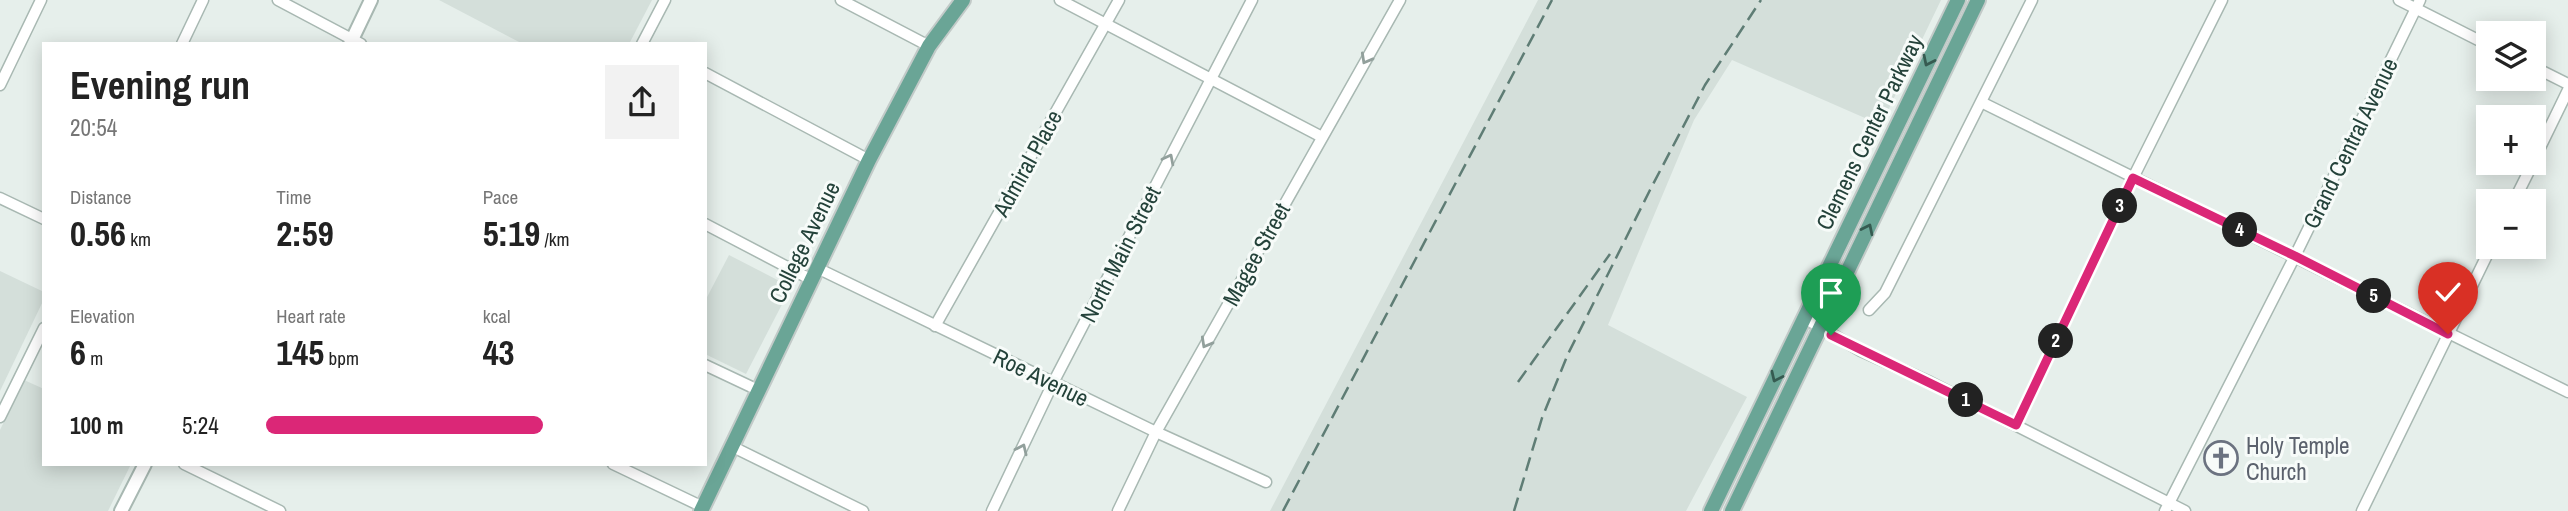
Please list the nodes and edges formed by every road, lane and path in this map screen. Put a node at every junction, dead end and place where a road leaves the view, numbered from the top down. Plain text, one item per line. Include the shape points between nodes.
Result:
1 (41, 0) edge
2 (203, 0) edge
3 (278, 0) edge
4 (372, 0) edge
5 (665, 0) edge
6 (841, 0) edge
7 (963, 0) edge
8 (1060, 0) edge
9 (1119, 0) edge
10 (1252, 0) edge
11 (1400, 0) edge
12 (1958, 0) edge
13 (1978, 0) edge
14 (2032, 0) edge
15 (2222, 0) edge
16 (2399, 0) edge
17 (2418, 4) edge
18 (1106, 24) junction
19 (2476, 39) edge
20 (183, 42) edge
21 (355, 42) edge
22 (645, 42) edge
23 (929, 46) junction
24 (2546, 73) edge
25 (707, 74) edge
26 (1211, 78) junction
27 (2568, 83) edge
28 (0, 85) edge
29 (2568, 90) edge
30 (1983, 103) junction
31 (2546, 135) edge
32 (1322, 137) junction
33 (869, 160) junction
34 (2133, 178) junction
35 (0, 198) edge
36 (42, 218) edge
37 (707, 225) edge
38 (2295, 256) junction
39 (2485, 259) edge
40 (814, 274) junction
41 (1868, 310) dead end
42 (1804, 318) junction
43 (935, 326) junction
44 (1818, 327) junction
45 (42, 332) edge
46 (2448, 334) junction
47 (707, 366) edge
48 (1053, 383) junction
49 (758, 390) junction
50 (2568, 392) edge
51 (0, 417) edge
52 (2016, 425) junction
53 (1156, 432) junction
54 (731, 446) junction
55 (144, 466) edge
56 (188, 466) edge
57 (617, 466) edge
58 (1266, 482) dead end
59 (2167, 507) edge
60 (702, 509) edge
61 (121, 511) edge
62 (281, 511) edge
63 (863, 511) edge
64 (992, 511) edge
65 (1118, 511) edge
66 (1711, 511) edge
67 (1732, 511) edge
68 (2185, 511) edge
69 (2362, 511) edge

1 - 28 street
2 - 20 street
3 - 21 street
4 - 21 street
5 - 22 street
6 - 23 street
7 - 23 main road, College Avenue
8 - 18 street
9 - 18 street, Admiral Place
10 - 26 street, North Main Street
11 -> 32 street, Magee Street
12 -> 42 main road, Clemens Center Parkway
44 -> 13 main road, Clemens Center Parkway
14 - 30 street
15 - 34 street
16 - 17 street
17 - 19 street
17 - 38 street, Grand Central Avenue
18 - 26 street
18 - 43 street, Admiral Place
23 - 33 main road, College Avenue
24 - 27 street
25 - 33 street
26 - 32 street
48 -> 26 street, North Main Street
29 - 31 street
30 - 34 street
30 - 41 street via 1885,293
32 -> 53 street, Magee Street
33 - 40 main road, College Avenue
34 - 38 street
34 - 52 street
35 - 36 street
37 - 40 street, Roe Avenue
38 - 46 street
38 - 59 street, Grand Central Avenue
39 - 46 street
40 - 43 street, Roe Avenue
40 - 49 main road, College Avenue
42 - 44 street
42 -> 66 main road, Clemens Center Parkway
43 - 48 street, Roe Avenue
44 - 52 street
44 - 67 main road, Clemens Center Parkway
45 - 51 street
46 - 50 street
46 - 69 street
47 - 49 street
48 - 53 street, Roe Avenue
64 -> 48 street, North Main Street
49 - 54 main road, College Avenue
52 - 59 street
53 - 58 street, Roe Avenue
53 - 65 street, Magee Street
54 - 60 main road, College Avenue
54 - 63 street
55 - 61 street
56 - 62 street
57 - 60 street
59 - 68 street

